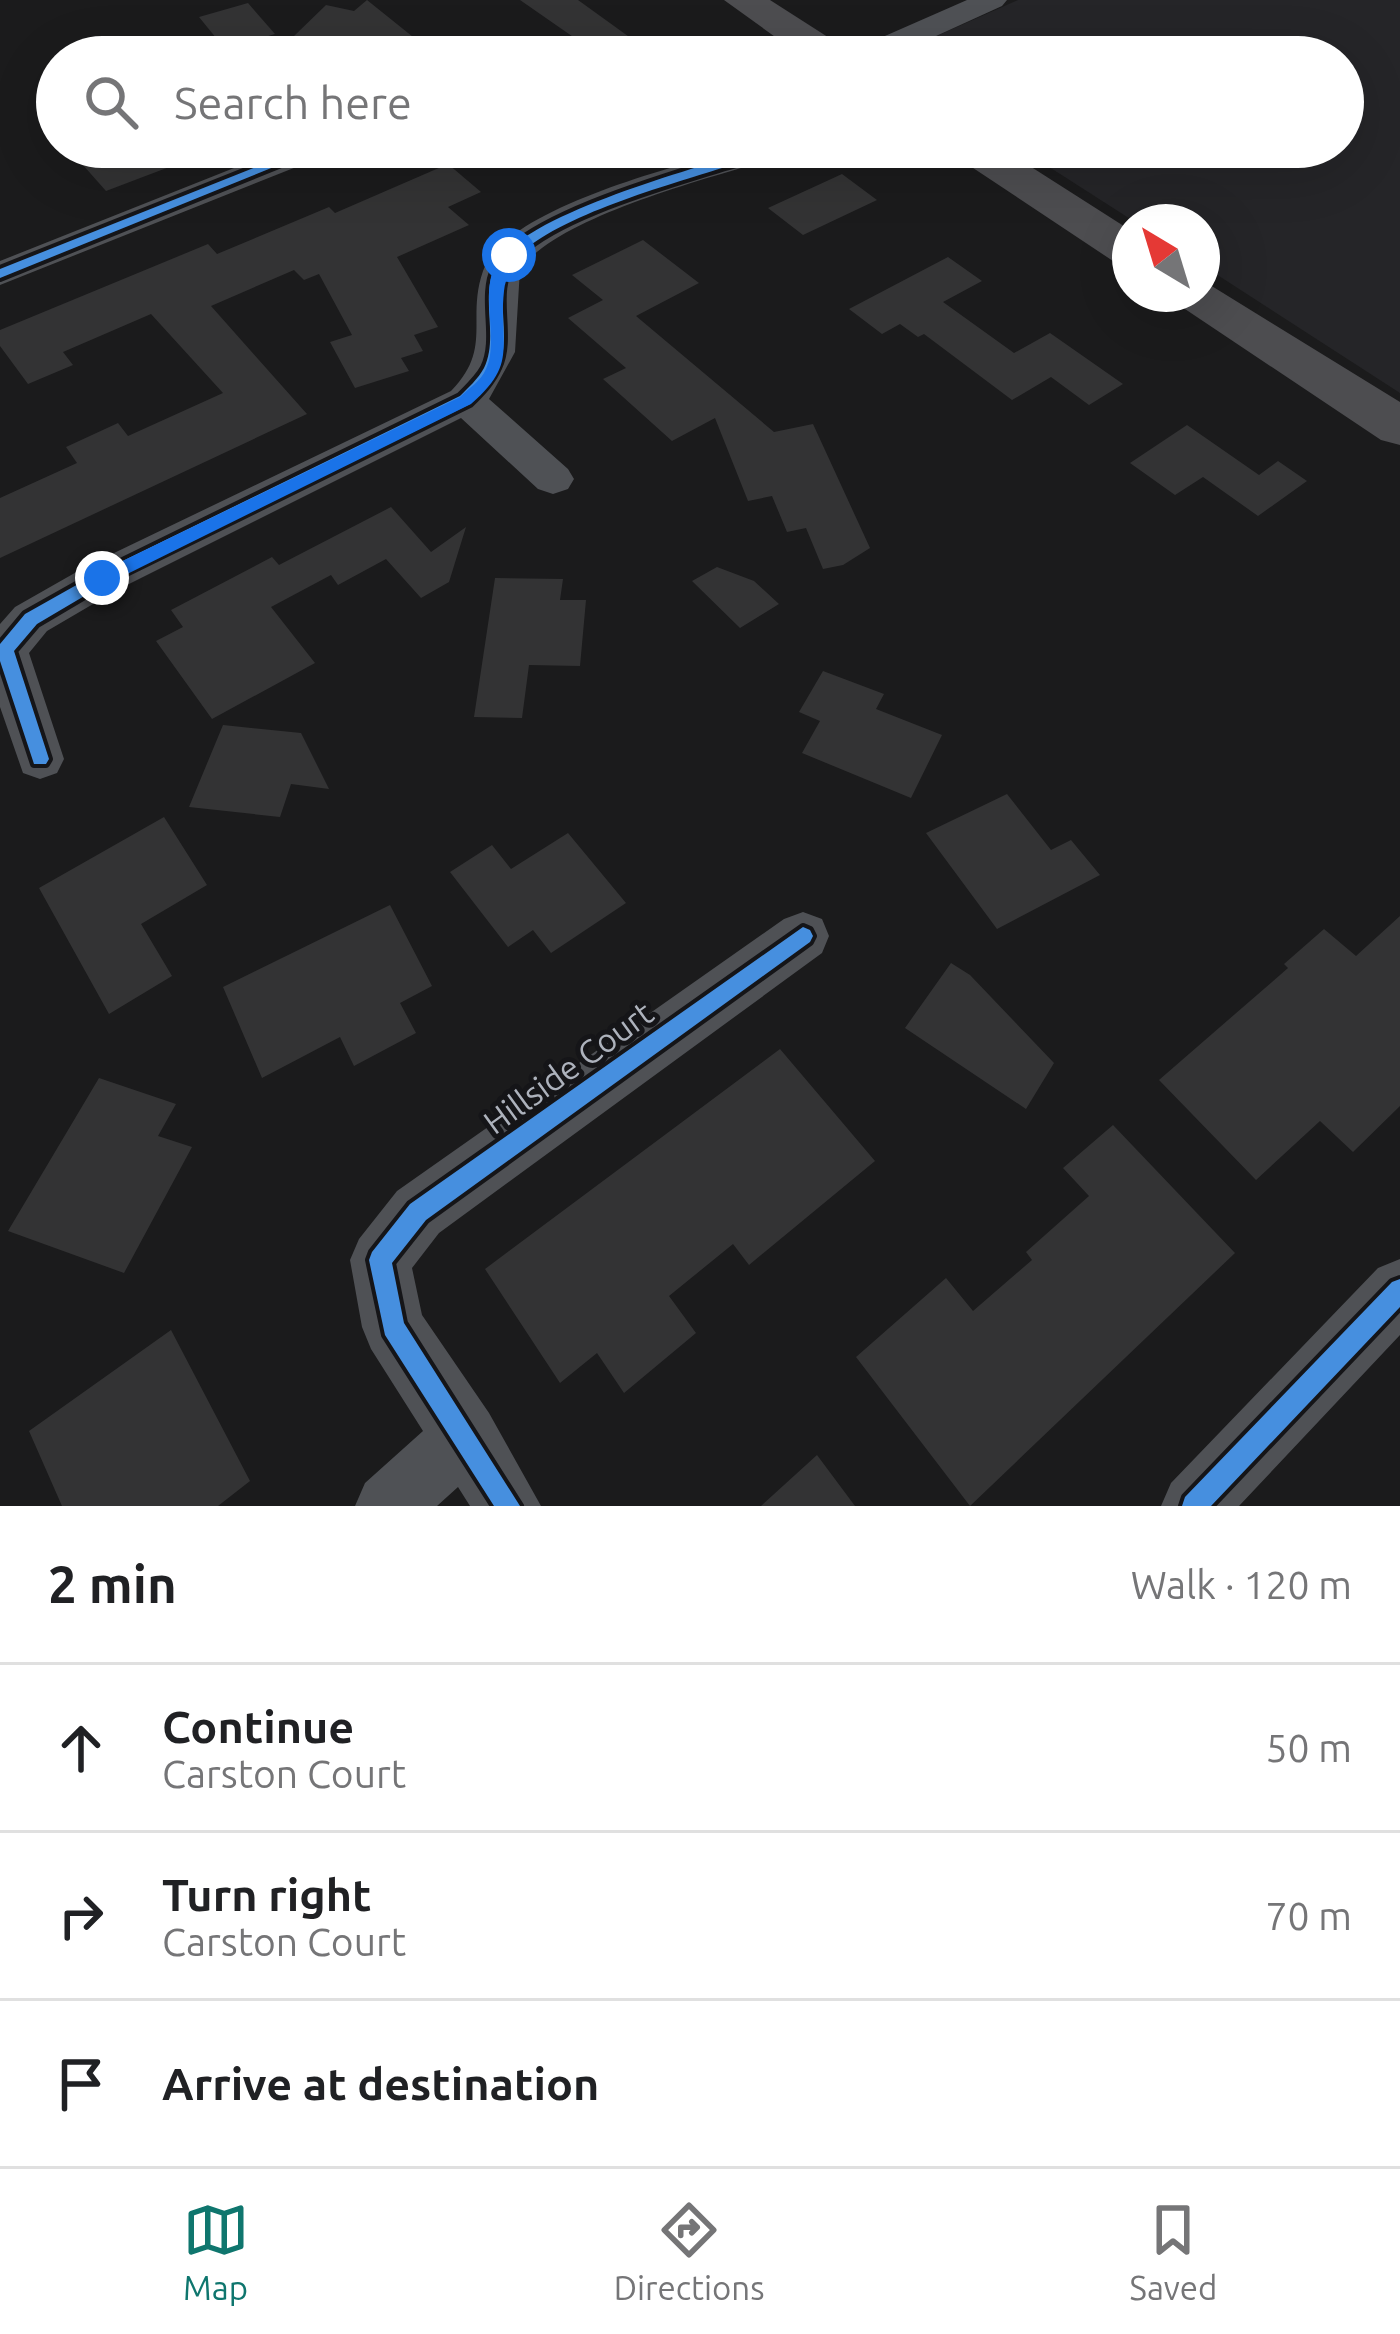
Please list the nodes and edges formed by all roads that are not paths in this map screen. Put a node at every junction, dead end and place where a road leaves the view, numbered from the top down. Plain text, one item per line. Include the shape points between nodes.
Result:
1 (743, 0) edge
2 (992, 0) edge
3 (799, 36) edge
4 (911, 36) edge
5 (265, 168) edge
6 (708, 168) edge
7 (1002, 168) edge
8 (1112, 239) edge
9 (0, 274) edge
10 (1220, 310) edge
11 (465, 400) junction
12 (1400, 427) edge
13 (553, 479) dead end
14 (40, 759) dead end
15 (803, 936) dead end
16 (1400, 1290) edge
17 (466, 1436) junction
18 (388, 1506) edge
19 (508, 1506) edge
20 (1194, 1506) edge

1 - 3 main road
2 - 4 street
5 - 9 street
6 - 11 street via 565,220 509,255 496,288 497,363
7 - 8 main road
10 - 12 main road
11 - 13 street
11 - 14 street via 31,619 5,650
15 - 17 street, Hillside Court via 418,1212 380,1260 393,1327
16 - 20 street
17 - 18 street
17 - 19 street

